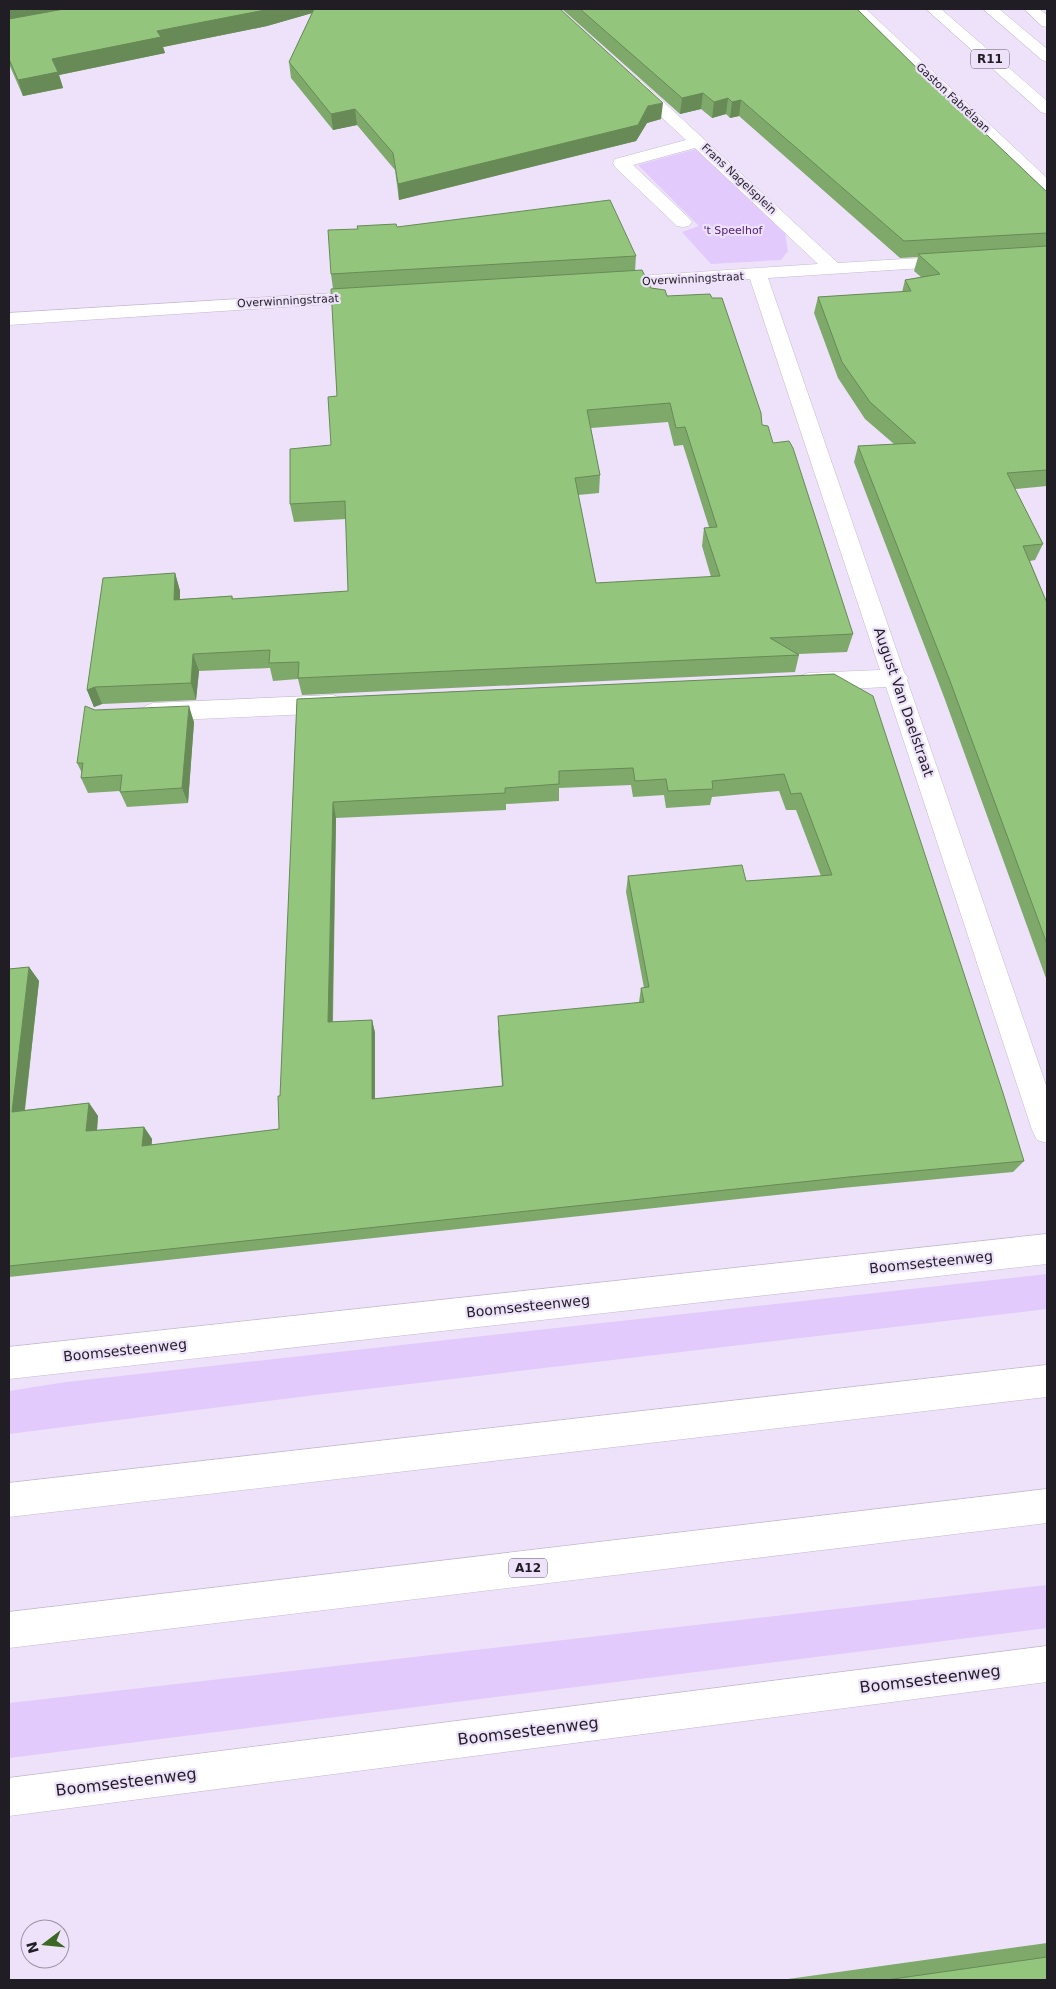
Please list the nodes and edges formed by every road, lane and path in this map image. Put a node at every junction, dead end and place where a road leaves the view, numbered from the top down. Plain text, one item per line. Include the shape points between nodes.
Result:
1 (858, 9) edge
2 (933, 9) edge
3 (990, 9) edge
4 (1030, 9) edge
5 (1047, 23) edge
6 (1047, 57) edge
7 (626, 76) edge
8 (1047, 109) edge
9 (700, 142) junction
10 (1047, 187) edge
11 (683, 222) dead end
12 (970, 260) edge
13 (834, 269) junction
14 (758, 275) junction
15 (593, 284) edge
16 (388, 296) edge
17 (9, 319) edge
18 (896, 678) junction
19 (787, 683) edge
20 (350, 703) edge
21 (131, 713) edge
22 (1047, 1130) edge
23 (1047, 1249) edge
24 (9, 1363) edge
25 (1047, 1381) edge
26 (9, 1500) edge
27 (1047, 1506) edge
28 (9, 1630) edge
29 (1047, 1664) edge
30 (9, 1798) edge

1 - 10 main road, Gaston Fabrélaan
2 - 8 main road, R11
3 - 6 main road, R11
4 - 5 main road
7 - 9 main road
9 - 11 main road, Frans Nagelsplein via 621,163
9 - 13 main road, Frans Nagelsplein
12 - 13 main road, Overwinningstraat
13 - 14 main road, Overwinningstraat
14 - 15 main road, Overwinningstraat
14 - 18 main road, August Van Daelstraat
16 - 17 main road, Overwinningstraat
18 - 19 main road
18 - 22 main road, August Van Daelstraat
20 - 21 main road
23 - 24 main road, Boomsesteenweg
25 - 26 main road
27 - 28 main road, A12
29 - 30 main road, Boomsesteenweg

